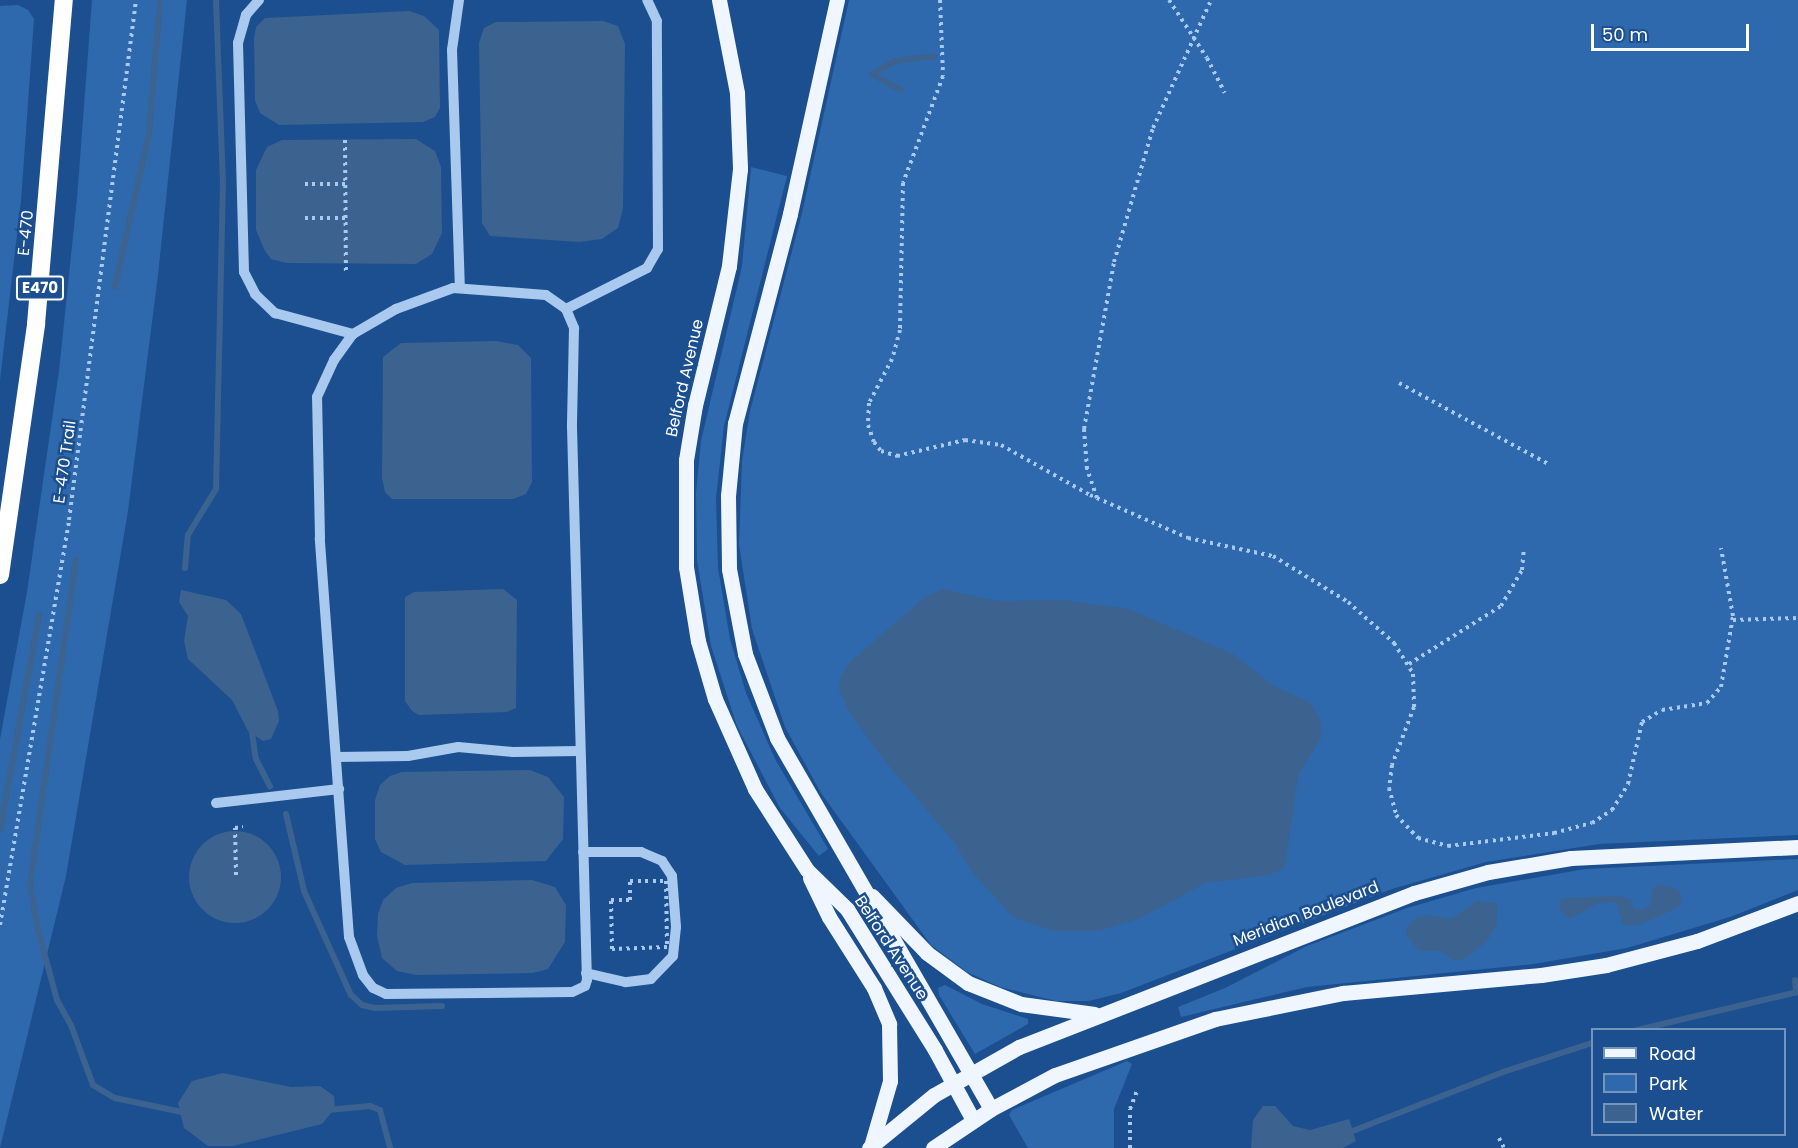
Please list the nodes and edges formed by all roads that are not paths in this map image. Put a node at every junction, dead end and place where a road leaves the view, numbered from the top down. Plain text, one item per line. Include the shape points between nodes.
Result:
1 (64, 0) edge
2 (259, 0) edge
3 (458, 0) edge
4 (647, 0) edge
5 (719, 0) edge
6 (837, 0) edge
7 (460, 287) junction
8 (566, 309) junction
9 (353, 334) junction
10 (0, 575) edge
11 (579, 751) junction
12 (337, 757) junction
13 (339, 789) junction
14 (216, 803) dead end
15 (1798, 847) edge
16 (583, 852) junction
17 (807, 870) junction
18 (870, 894) junction
19 (1798, 903) edge
20 (586, 973) junction
21 (1097, 1015) junction
22 (972, 1072) junction
23 (954, 1083) junction
24 (991, 1109) junction
25 (973, 1120) junction
26 (870, 1147) edge
27 (933, 1148) edge

1 - 10 highway, E-470 / E470 via 36,324
2 - 9 lane via 246,15 238,43 244,272 255,294 275,313
3 - 7 lane via 452,50
4 - 8 lane via 657,21 658,249 647,268
5 - 17 main road, Belford Avenue via 737,93 740,182 727,280 689,432 684,489 686,567 704,663 730,739 758,794
6 - 18 main road, Belford Avenue via 790,214 735,423 727,531 741,638 760,698 799,780
7 - 8 lane via 537,293 556,300
7 - 9 lane via 396,309
8 - 11 lane via 575,337 572,427
9 - 12 lane via 322,381 316,404 320,538
11 - 12 lane via 513,752 458,747 408,756
11 - 16 lane
12 - 13 lane
13 - 14 lane
13 - 20 lane via 349,937 363,975 377,991 403,995 572,993 585,986
15 - 21 main road, Meridian Boulevard via 1595,856 1488,873 1368,909
16 - 20 lane
16 - 20 lane via 640,852 657,857 672,876 676,927 673,956 651,979 625,982
17 - 23 main road, Belford Avenue via 847,909
17 - 26 main road via 829,917 887,1016 890,1081
18 - 21 main road via 927,953 968,983 1035,1008
18 - 22 main road, Belford Avenue via 882,923
19 - 24 main road via 1702,939 1599,966 1534,976 1352,992 1234,1014 1085,1063
21 - 22 main road, Meridian Boulevard via 1028,1042
22 - 23 main road, Meridian Boulevard
22 - 24 main road, Belford Avenue
23 - 25 main road, Belford Avenue
23 - 26 main road, Meridian Boulevard via 900,1120
24 - 25 main road
25 - 27 main road

